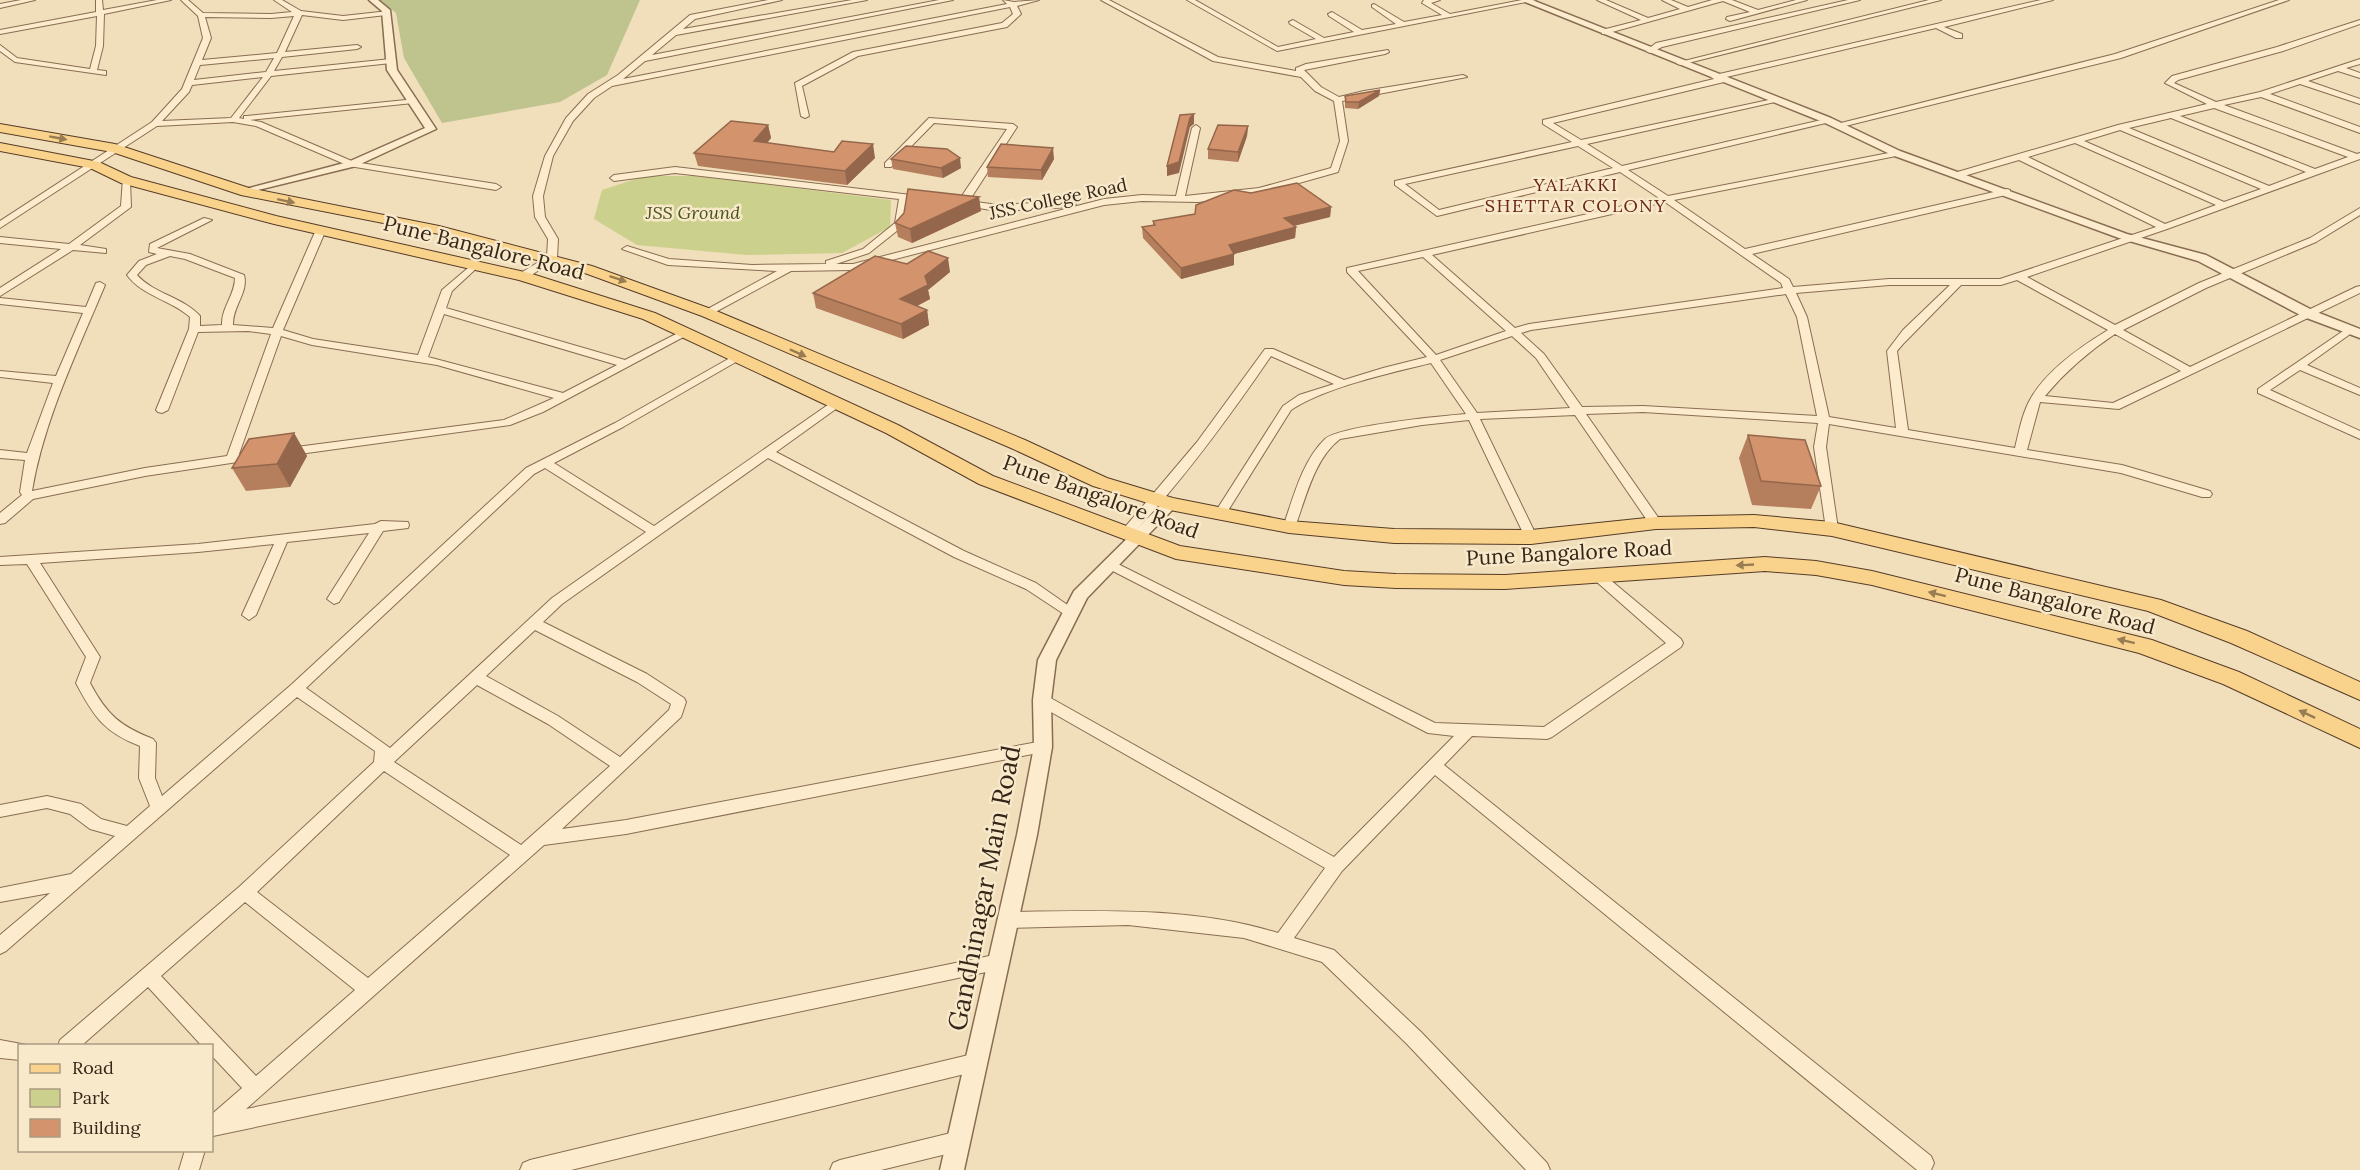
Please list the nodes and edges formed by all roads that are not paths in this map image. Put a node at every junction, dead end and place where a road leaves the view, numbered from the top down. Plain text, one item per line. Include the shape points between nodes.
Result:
1 (32, 0) edge
2 (99, 0) edge
3 (168, 0) edge
4 (184, 0) edge
5 (277, 0) edge
6 (373, 0) edge
7 (779, 0) edge
8 (864, 0) edge
9 (950, 0) edge
10 (1036, 0) edge
11 (1104, 0) edge
12 (1190, 0) edge
13 (1437, 0) edge
14 (1528, 0) edge
15 (1600, 0) edge
16 (1665, 0) edge
17 (1720, 0) edge
18 (1726, 0) edge
19 (1804, 0) edge
20 (1857, 0) edge
21 (1938, 0) edge
22 (2050, 0) edge
23 (2286, 0) edge
24 (1009, 2) edge
25 (0, 6) edge
26 (1374, 6) dead end
27 (1688, 9) junction
28 (1758, 12) junction
29 (299, 13) junction
30 (386, 13) junction
31 (100, 14) junction
32 (1332, 14) dead end
33 (201, 15) junction
34 (1449, 16) junction
35 (1730, 19) dead end
36 (1647, 20) junction
37 (1293, 22) dead end
38 (2360, 22) edge
39 (1403, 25) junction
40 (1939, 27) junction
41 (0, 32) edge
42 (1605, 32) junction
43 (673, 33) junction
44 (1362, 33) junction
45 (1959, 36) dead end
46 (1322, 40) junction
47 (0, 47) edge
48 (357, 47) dead end
49 (1650, 51) junction
50 (1385, 52) dead end
51 (280, 54) junction
52 (642, 59) junction
53 (2360, 60) edge
54 (391, 61) junction
55 (197, 63) junction
56 (1680, 63) junction
57 (2337, 68) junction
58 (92, 72) junction
59 (103, 73) dead end
60 (268, 74) junction
61 (1305, 75) junction
62 (2360, 76) edge
63 (1463, 77) dead end
64 (1718, 79) junction
65 (2300, 81) junction
66 (189, 83) junction
67 (610, 84) junction
68 (2262, 94) junction
69 (1338, 100) junction
70 (1775, 100) junction
71 (413, 101) junction
72 (2360, 102) edge
73 (2215, 105) junction
74 (2171, 115) junction
75 (805, 116) dead end
76 (233, 120) junction
77 (1832, 122) junction
78 (155, 124) junction
79 (2121, 127) junction
80 (0, 128) edge
81 (1196, 128) dead end
82 (2360, 130) edge
83 (2075, 140) junction
84 (1576, 142) junction
85 (0, 147) edge
86 (115, 148) junction
87 (1896, 153) junction
88 (2019, 156) junction
89 (2358, 157) edge
90 (352, 164) junction
91 (94, 165) junction
92 (888, 165) dead end
93 (1620, 168) junction
94 (2313, 172) junction
95 (1957, 175) junction
96 (614, 178) dead end
97 (126, 180) junction
98 (496, 187) dead end
99 (2269, 189) junction
100 (246, 192) junction
101 (2007, 192) junction
102 (904, 196) junction
103 (1180, 199) junction
104 (1667, 199) junction
105 (934, 200) edge
106 (1104, 202) junction
107 (2223, 205) junction
108 (2360, 211) edge
109 (207, 220) dead end
110 (0, 225) edge
111 (2164, 227) junction
112 (320, 232) junction
113 (2132, 238) junction
114 (0, 240) edge
115 (71, 247) junction
116 (627, 249) dead end
117 (103, 251) dead end
118 (1746, 252) junction
119 (1424, 253) junction
120 (167, 254) junction
121 (552, 258) junction
122 (475, 265) junction
123 (817, 267) junction
124 (789, 268) junction
125 (2231, 274) junction
126 (523, 276) junction
127 (2018, 276) junction
128 (1957, 284) junction
129 (100, 285) dead end
130 (1790, 290) junction
131 (2360, 290) edge
132 (0, 293) edge
133 (0, 301) edge
134 (89, 310) junction
135 (442, 310) junction
136 (708, 313) junction
137 (2309, 314) junction
138 (228, 328) junction
139 (195, 329) junction
140 (2112, 329) junction
141 (277, 332) junction
142 (1511, 332) junction
143 (2355, 332) edge
144 (684, 334) junction
145 (737, 357) junction
146 (1434, 358) junction
147 (422, 359) junction
148 (626, 364) junction
149 (2298, 365) junction
150 (2188, 370) junction
151 (0, 374) edge
152 (60, 380) junction
153 (1344, 384) junction
154 (2360, 392) edge
155 (564, 397) junction
156 (2036, 398) junction
157 (836, 404) junction
158 (162, 410) dead end
159 (1579, 411) junction
160 (1473, 416) junction
161 (1824, 420) junction
162 (1902, 433) junction
163 (2360, 435) edge
164 (766, 452) junction
165 (2020, 453) junction
166 (0, 454) edge
167 (32, 457) junction
168 (232, 458) junction
169 (545, 463) junction
170 (2206, 494) dead end
171 (28, 496) junction
172 (1164, 502) junction
173 (1220, 514) junction
174 (0, 520) edge
175 (1656, 523) junction
176 (381, 525) junction
177 (403, 525) dead end
178 (1289, 527) junction
179 (1832, 529) junction
180 (653, 531) junction
181 (1132, 535) junction
182 (283, 537) junction
183 (1531, 537) junction
184 (31, 559) junction
185 (0, 561) edge
186 (1110, 564) junction
187 (1597, 576) junction
188 (334, 600) dead end
189 (1071, 613) junction
190 (249, 615) dead end
191 (535, 624) junction
192 (474, 677) junction
193 (296, 688) junction
194 (2360, 692) edge
195 (1042, 700) junction
196 (1469, 730) junction
197 (2360, 739) edge
198 (1042, 747) junction
199 (382, 762) junction
200 (621, 765) junction
201 (1434, 766) junction
202 (158, 807) junction
203 (0, 811) edge
204 (128, 833) junction
205 (541, 839) junction
206 (523, 855) junction
207 (1336, 867) junction
208 (73, 881) junction
209 (245, 892) junction
210 (0, 895) edge
211 (1008, 920) junction
212 (1281, 942) junction
213 (0, 946) edge
214 (999, 962) junction
215 (148, 975) junction
216 (369, 990) junction
217 (69, 1044) edge
218 (213, 1044) edge
219 (213, 1044) edge
220 (0, 1049) edge
221 (18, 1051) edge
222 (977, 1062) junction
223 (255, 1089) junction
224 (213, 1126) edge
225 (213, 1127) edge
226 (959, 1141) junction
227 (194, 1152) edge
228 (1924, 1163) dead end
229 (189, 1170) edge
230 (530, 1170) edge
231 (840, 1170) edge
232 (952, 1170) edge
233 (1540, 1170) edge

1 - 25 street
2 - 31 street
3 - 31 street
4 - 33 street
5 - 29 street
6 - 30 street
7 - 43 street via 693,16
8 - 43 street
9 - 52 street
10 - 24 street
11 - 61 street via 1216,59
12 - 46 street via 1277,49
13 - 34 street via 1424,2
14 - 34 street
14 - 42 street
15 - 36 street
16 - 27 street
17 - 27 street
18 - 28 street
19 - 28 street
20 - 49 street via 1659,45
21 - 56 street
22 - 40 street
23 - 77 street via 2118,56
24 - 67 street
24 - 75 street via 1017,14 1004,26 856,54 831,66 798,85
26 - 39 street
27 - 36 street
28 - 35 street
29 - 30 street via 343,18
29 - 33 street
29 - 51 street
30 - 54 street
31 - 41 street
31 - 58 street via 101,40
32 - 44 street
33 - 55 street via 207,38
34 - 39 street
36 - 42 street
37 - 46 street
38 - 73 street via 2170,80 2175,88
39 - 44 street
40 - 45 street
40 - 64 street
42 - 49 street
43 - 52 street
44 - 46 street
47 - 58 street via 15,60
48 - 51 street
49 - 56 street
50 - 61 street via 1306,66 1299,70
51 - 55 street
51 - 60 street
52 - 67 street
53 - 57 street
54 - 60 street
54 - 71 street via 392,70
55 - 66 street
56 - 64 street
57 - 62 street
57 - 65 street
58 - 59 street
60 - 66 street
60 - 76 street
61 - 69 street via 1318,89
63 - 69 street
64 - 70 street
64 - 84 street via 1546,122
65 - 68 street
65 - 72 street
66 - 78 street
67 - 121 street via 591,96 569,120 549,156 538,196 540,217 553,239
68 - 73 street
68 - 82 street
69 - 103 street, JSS College Road via 1344,141 1335,170 1260,191
70 - 77 street
70 - 84 street
71 - 76 street
71 - 90 street via 431,129
73 - 74 street
73 - 89 street
74 - 79 street
74 - 94 street
76 - 78 street
76 - 90 street via 258,124
77 - 87 street
77 - 93 street
78 - 86 street
79 - 83 street
79 - 99 street
80 -> 86 main road, Pune Bangalore Road
81 - 103 street
83 - 88 street
83 - 107 street
84 - 93 street
84 - 93 street via 1398,183 1437,213
85 - 91 main road, Pune Bangalore Road
86 - 91 street
86 - 100 main road, Pune Bangalore Road
87 - 95 street
87 - 104 street
88 - 95 street
88 - 111 street
89 - 94 street
90 - 98 street
90 - 100 street
91 - 97 main road, Pune Bangalore Road
91 - 110 street
92 - 106 street via 932,120 1013,127 958,203 998,207
93 - 104 street
94 - 99 street
95 - 101 street
96 - 102 street via 688,167
97 - 112 main road, Pune Bangalore Road
97 - 115 street via 126,207
99 - 107 street
100 -> 121 main road, Pune Bangalore Road via 439,230
101 - 113 street
101 - 118 street
102 - 105 street
102 - 123 street via 900,224 866,251
103 - 106 street, JSS College Road
104 - 118 street
104 - 119 street
106 - 123 street, JSS College Road via 852,267
107 - 111 street
108 - 125 street via 2317,238
109 - 120 street via 153,246 155,252
111 - 113 street
112 - 122 main road, Pune Bangalore Road
112 - 141 street
113 - 125 street via 2202,258
113 - 127 street
114 - 115 street
115 - 117 street
115 - 132 street
116 - 124 street, JSS College Road via 668,262
118 - 130 street via 1785,281
119 - 142 street
119 - 146 street via 1351,270
120 - 138 street via 187,256 240,277 226,317
120 - 139 street via 143,262 132,275 141,285 189,310 195,316
121 - 126 street
121 -> 136 main road, Pune Bangalore Road
122 - 126 main road, Pune Bangalore Road
122 - 135 street via 447,290
123 - 124 street, JSS College Road
124 - 136 street
125 - 137 street
125 - 140 street
126 - 144 main road, Pune Bangalore Road via 648,316
127 - 128 street via 2001,282
127 - 140 street
128 - 130 street via 1889,282
128 - 162 street via 1908,328 1892,351
129 - 134 street
130 - 142 street
130 - 161 street via 1802,316
131 - 137 street
133 - 134 street
134 - 152 street
135 - 147 street
135 - 148 street
136 -> 172 main road, Pune Bangalore Road via 1100,482
137 - 143 street
137 - 150 street
138 - 139 street
138 - 141 street
139 - 158 street
140 - 150 street
140 - 156 street via 2066,363
141 - 147 street via 312,342
141 - 168 street
142 - 146 street
142 - 159 street via 1540,356
143 - 149 street
144 - 145 main road, Pune Bangalore Road
144 - 148 street
145 - 157 main road, Pune Bangalore Road
145 - 169 street
146 - 153 street
146 - 160 street
147 - 155 street
148 - 155 street
149 - 154 street
149 - 163 street via 2262,391
150 - 156 street via 2115,406
151 - 152 street
152 - 167 street
153 - 172 street via 1269,351
153 - 173 street via 1303,397 1287,408
155 - 168 street via 506,423
156 - 165 street
157 - 164 street
157 - 181 main road, Pune Bangalore Road via 892,429 986,480
159 - 160 street
159 - 161 street via 1643,409
159 - 175 street
160 - 178 street via 1336,436 1328,441
160 - 183 street
161 - 162 street
161 - 179 street via 1820,447
162 - 165 street
164 - 180 street
164 - 189 street via 959,554 1031,586
165 - 170 street via 2122,469
166 - 167 street
167 - 171 street
168 - 171 street
169 - 180 street
169 - 193 street via 530,471
171 - 174 street
172 - 173 main road, Pune Bangalore Road
172 - 181 street, Gandhinagar Main Road
173 - 178 main road, Pune Bangalore Road
175 - 179 main road, Pune Bangalore Road via 1754,521
175 - 183 main road, Pune Bangalore Road
176 - 177 street
176 - 182 street
176 - 188 street
178 - 183 main road, Pune Bangalore Road via 1394,536
179 - 194 main road, Pune Bangalore Road via 2153,605 2239,637
180 - 191 street via 558,601
181 - 186 street, Gandhinagar Main Road
181 - 187 main road, Pune Bangalore Road via 1176,552 1344,578 1505,582
182 - 184 street via 198,548
182 - 190 street
184 - 185 street
184 - 202 street via 93,657 83,683 101,717 119,732 148,743 147,778
186 - 189 street, Gandhinagar Main Road via 1080,595
186 - 196 street via 1433,729
187 - 196 street via 1676,643 1547,733
197 -> 187 main road, Pune Bangalore Road via 2231,678 2144,646 1872,578 1766,564
189 - 195 street, Gandhinagar Main Road via 1047,660
191 - 192 street
191 - 200 street via 642,678 679,702 676,713
192 - 199 street
192 - 200 street via 553,720
193 - 199 street via 382,749
193 - 202 street
195 - 198 street, Gandhinagar Main Road
195 - 207 street
196 - 201 street
198 - 205 street via 626,827
198 - 211 street, Gandhinagar Main Road
199 - 206 street
199 - 209 street
200 - 205 street
201 - 207 street
201 - 228 street
202 - 204 street
203 - 204 street via 47,802 75,809 96,824
204 - 208 street
205 - 206 street
206 - 216 street
207 - 212 street
208 - 210 street
208 - 213 street
209 - 215 street
209 - 216 street
211 - 212 street via 1128,918 1244,930
211 - 214 street, Gandhinagar Main Road
212 - 233 street via 1328,956 1414,1038
214 - 222 street, Gandhinagar Main Road
214 - 225 street
215 - 217 street
215 - 218 street
216 - 223 street
219 - 223 street
220 - 221 street
222 - 226 street, Gandhinagar Main Road
222 - 230 street
223 - 224 street
226 - 231 street
226 - 232 street, Gandhinagar Main Road
227 - 229 street

